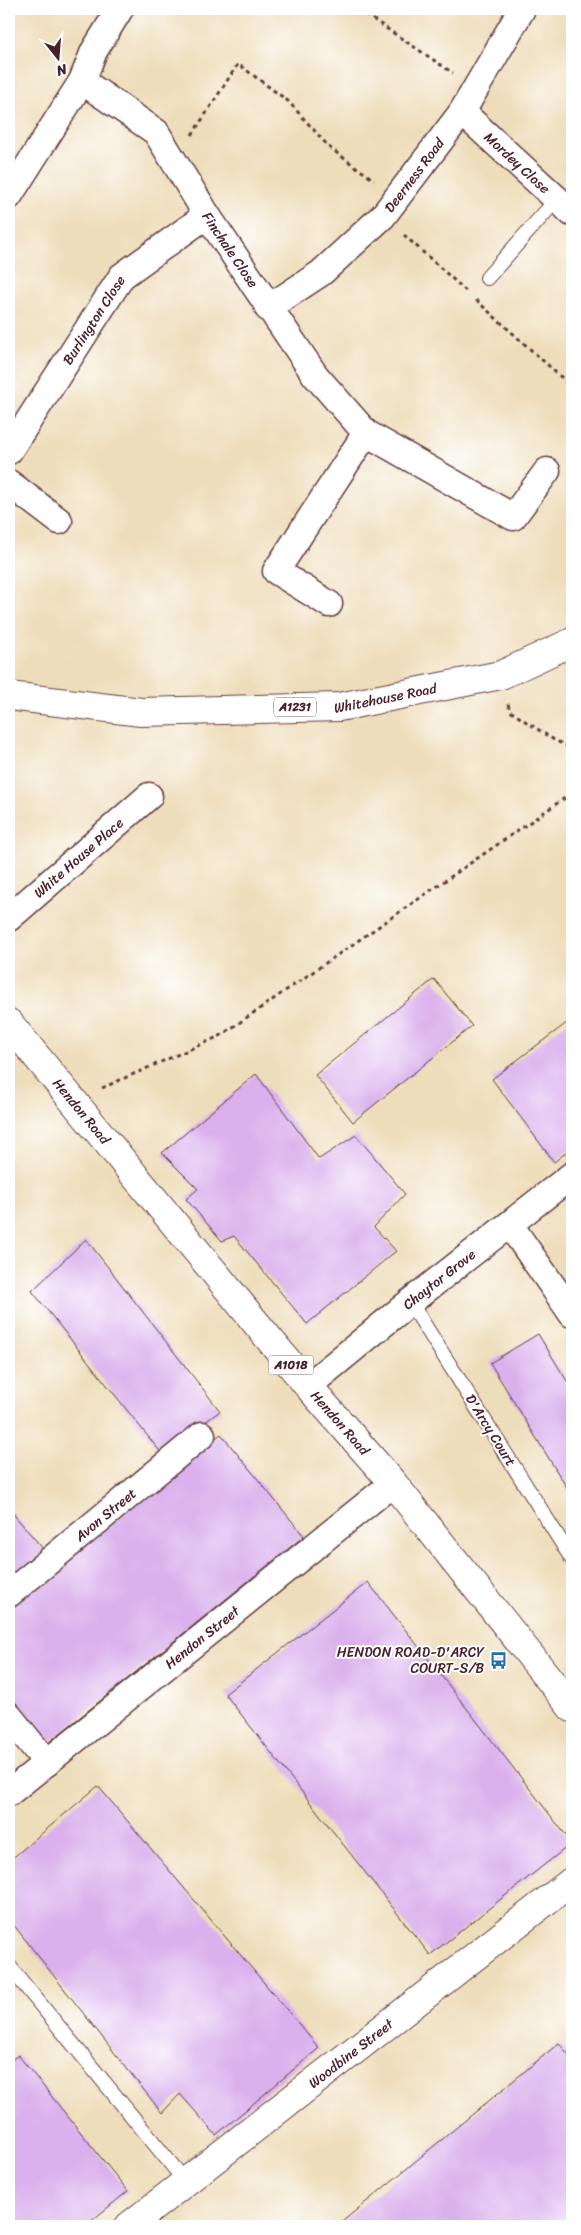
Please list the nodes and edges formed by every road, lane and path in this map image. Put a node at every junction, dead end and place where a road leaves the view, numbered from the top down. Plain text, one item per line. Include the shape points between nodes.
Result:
1 (120, 9) edge
2 (361, 9) edge
3 (522, 9) edge
4 (570, 9) edge
5 (572, 11) edge
6 (82, 81) junction
7 (476, 88) junction
8 (462, 112) junction
9 (174, 163) junction
10 (9, 194) edge
11 (396, 197) junction
12 (565, 206) edge
13 (207, 215) junction
14 (486, 278) dead end
15 (268, 308) junction
16 (366, 433) junction
17 (9, 451) edge
18 (547, 471) dead end
19 (9, 483) edge
20 (59, 522) dead end
21 (328, 604) dead end
22 (572, 642) edge
23 (500, 675) junction
24 (9, 696) edge
25 (572, 748) edge
26 (572, 793) edge
27 (149, 796) dead end
28 (9, 918) edge
29 (9, 1023) edge
30 (73, 1101) junction
31 (572, 1175) edge
32 (510, 1225) junction
33 (410, 1302) junction
34 (572, 1314) edge
35 (308, 1386) junction
36 (202, 1435) dead end
37 (394, 1483) junction
38 (572, 1559) edge
39 (9, 1594) edge
40 (572, 1708) edge
41 (9, 1716) edge
42 (47, 1763) junction
43 (9, 1793) edge
44 (572, 1882) edge
45 (9, 1966) edge
46 (185, 2182) junction
47 (129, 2226) edge

1 - 6 street via 94,51
2 - 7 path
3 - 7 street, Deerness Road
4 - 5 path
6 - 9 street, Finchale Close via 156,132
6 - 10 street
7 - 8 street, Deerness Road
8 - 11 street, Deerness Road
8 - 12 street, Mordey Close
9 - 11 path via 238,64 288,101 330,148
9 - 13 street, Finchale Close
11 - 15 street, Deerness Road via 382,216 320,273
12 - 14 lane
13 - 15 street, Finchale Close
13 - 17 street, Burlington Close via 122,276
15 - 16 street, Finchale Close via 315,375
16 - 18 street, Finchale Close via 513,517
16 - 21 street via 276,571
19 - 20 street
22 - 23 main road, Whitehouse Road / A1231
23 - 24 main road, Whitehouse Road / A1231 via 339,706 141,712
23 - 25 path via 510,711
26 - 30 path via 220,1036
27 - 28 street, White House Place
29 - 30 main road, Hendon Road / A1018
30 - 35 main road, Hendon Road / A1018
31 - 32 street, Chaytor Grove
32 - 33 street, Chaytor Grove
32 - 34 street
33 - 35 street, Chaytor Grove
33 - 38 lane, D'Arcy Court
35 - 37 main road, Hendon Road / A1018
36 - 39 street, Avon Street
37 - 40 main road, Hendon Road / A1018
37 - 42 street, Hendon Street
41 - 42 street
42 - 43 street, Hendon Street
44 - 46 main road, Woodbine Street
45 - 46 lane
46 - 47 main road, Woodbine Street

